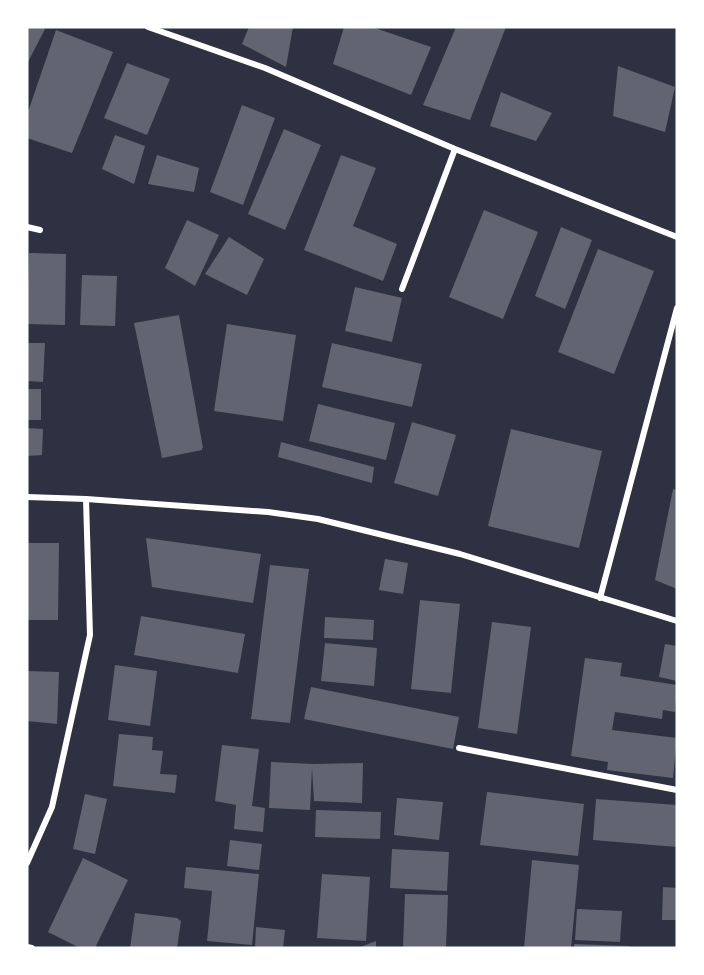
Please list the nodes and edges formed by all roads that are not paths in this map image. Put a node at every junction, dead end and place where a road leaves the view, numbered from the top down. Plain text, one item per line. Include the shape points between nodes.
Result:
1 (148, 27) edge
2 (455, 149) junction
3 (27, 227) edge
4 (39, 230) dead end
5 (677, 237) edge
6 (402, 289) dead end
7 (677, 308) edge
8 (27, 497) edge
9 (86, 499) junction
10 (600, 598) junction
11 (677, 621) edge
12 (459, 748) dead end
13 (677, 790) edge
14 (27, 864) edge
15 (27, 947) edge
16 (32, 948) edge

1 - 2 street via 265,68
2 - 5 street
2 - 6 street
3 - 4 street
7 - 10 street
8 - 9 street
9 - 10 street via 318,519 460,555
9 - 14 street via 90,635 52,807
10 - 11 street
12 - 13 street
15 - 16 street

